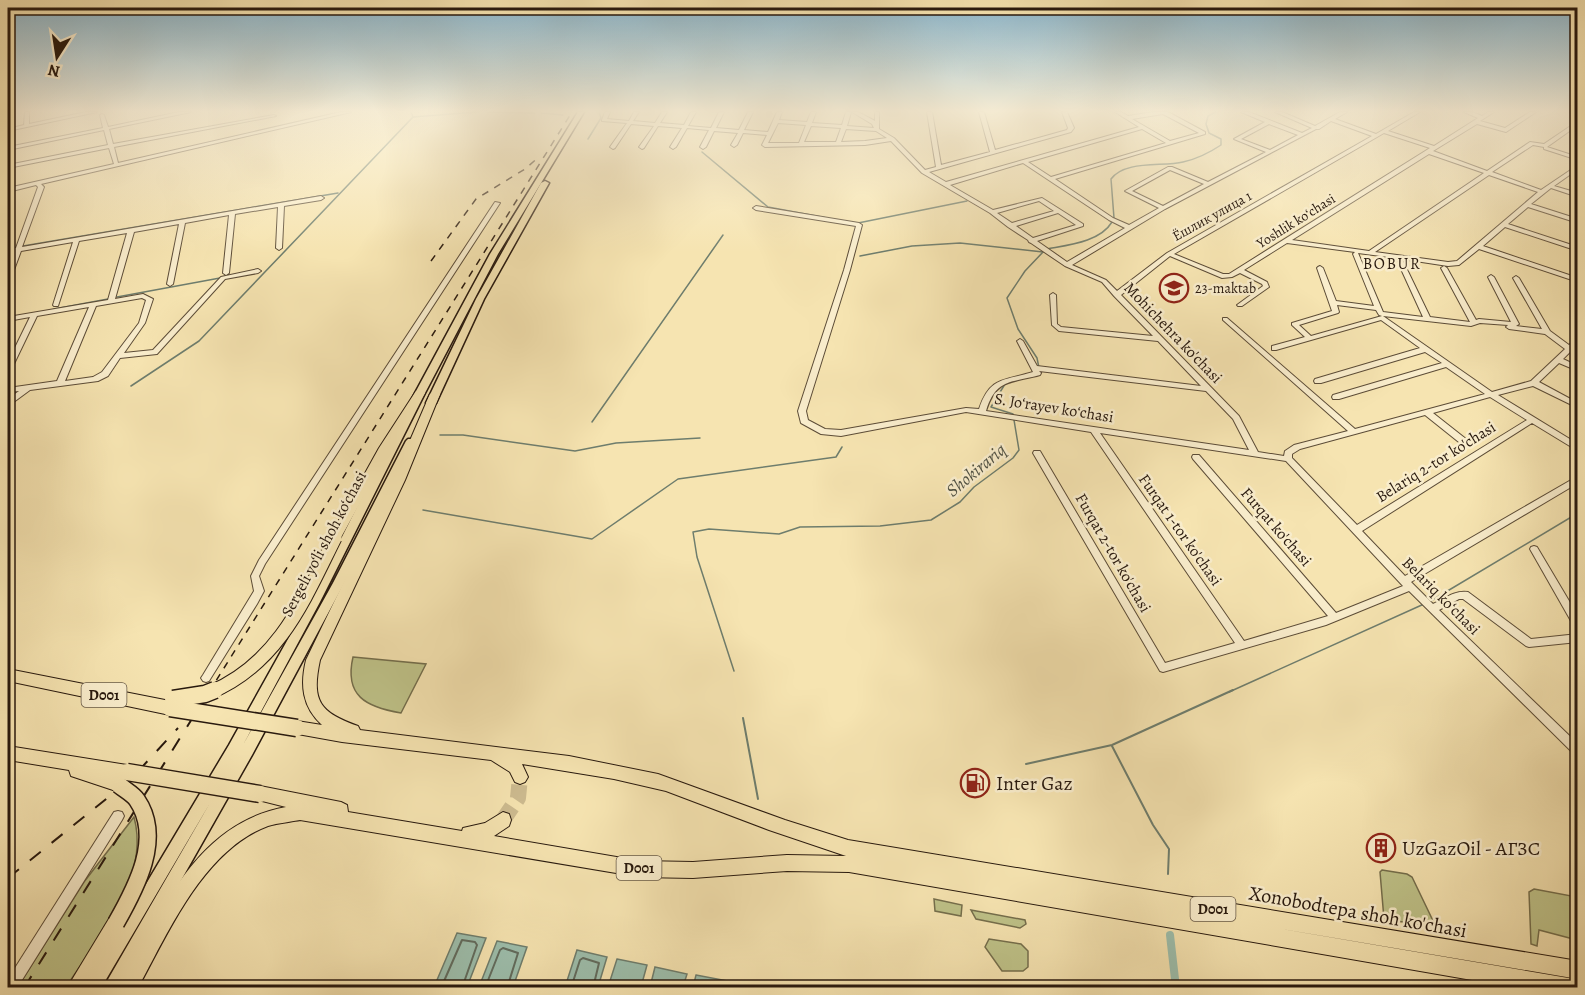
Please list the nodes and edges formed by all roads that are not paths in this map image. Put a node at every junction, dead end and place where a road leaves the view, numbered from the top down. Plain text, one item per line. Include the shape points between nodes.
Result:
1 (50, 158) edge
2 (114, 158) edge
3 (141, 158) edge
4 (553, 158) edge
5 (561, 158) edge
6 (911, 158) edge
7 (937, 158) edge
8 (973, 158) edge
9 (1032, 158) edge
10 (1119, 158) edge
11 (1258, 158) edge
12 (1337, 158) edge
13 (1418, 158) edge
14 (1452, 158) edge
15 (1510, 158) edge
16 (1023, 161) junction
17 (957, 163) junction
18 (116, 164) junction
19 (8, 167) edge
20 (939, 168) junction
21 (1577, 168) edge
22 (924, 172) junction
23 (1488, 173) junction
24 (971, 176) junction
25 (1050, 179) junction
26 (37, 183) junction
27 (946, 184) junction
28 (1208, 184) junction
29 (1550, 186) junction
30 (8, 190) edge
31 (1542, 192) junction
32 (1578, 195) edge
33 (321, 198) dead end
34 (497, 203) dead end
35 (280, 205) junction
36 (1528, 205) junction
37 (1163, 207) junction
38 (756, 208) dead end
39 (1059, 211) junction
40 (992, 212) junction
41 (232, 213) junction
42 (1578, 221) edge
43 (182, 222) junction
44 (1088, 223) dead end
45 (1081, 225) junction
46 (1504, 225) junction
47 (1010, 226) junction
48 (1128, 227) junction
49 (131, 230) junction
50 (77, 239) junction
51 (1287, 241) junction
52 (1031, 242) junction
53 (1480, 247) junction
54 (279, 248) dead end
55 (18, 249) junction
56 (1578, 249) edge
57 (8, 251) edge
58 (1371, 252) junction
59 (1169, 254) junction
60 (1356, 254) dead end
61 (1399, 259) dead end
62 (1066, 265) junction
63 (1320, 268) dead end
64 (1444, 268) dead end
65 (1239, 270) junction
66 (258, 271) dead end
67 (226, 273) dead end
68 (8, 275) edge
69 (1491, 277) dead end
70 (1516, 278) dead end
71 (1578, 280) edge
72 (170, 284) dead end
73 (1119, 292) junction
74 (1053, 295) dead end
75 (111, 302) junction
76 (1333, 303) junction
77 (56, 305) dead end
78 (93, 305) junction
79 (1240, 305) dead end
80 (1380, 313) junction
81 (35, 314) junction
82 (8, 319) edge
83 (1225, 319) dead end
84 (1427, 319) junction
85 (1474, 323) junction
86 (1509, 327) dead end
87 (1547, 332) junction
88 (1310, 338) junction
89 (1159, 339) junction
90 (1578, 340) edge
91 (1020, 341) dead end
92 (1274, 348) dead end
93 (1426, 348) junction
94 (1569, 348) junction
95 (118, 356) junction
96 (1559, 360) junction
97 (1447, 364) junction
98 (8, 368) edge
99 (1034, 368) junction
100 (1578, 369) edge
101 (1318, 381) dead end
102 (60, 383) junction
103 (1534, 383) junction
104 (28, 388) junction
105 (1209, 389) junction
106 (8, 390) edge
107 (420, 393) junction
108 (435, 394) junction
109 (1494, 395) junction
110 (1336, 397) dead end
111 (8, 402) edge
112 (1578, 406) edge
113 (982, 412) junction
114 (1428, 413) junction
115 (1532, 420) junction
116 (1094, 430) junction
117 (1354, 432) junction
118 (1463, 441) dead end
119 (1578, 448) edge
120 (1037, 453) dead end
121 (1255, 454) junction
122 (1196, 457) dead end
123 (1288, 459) junction
124 (1578, 479) edge
125 (1356, 530) junction
126 (1534, 549) dead end
127 (1407, 584) junction
128 (1432, 609) junction
129 (1334, 617) junction
130 (1578, 625) edge
131 (1578, 638) edge
132 (1242, 645) junction
133 (8, 675) edge
134 (206, 678) dead end
135 (172, 704) junction
136 (452, 747) junction
137 (1578, 751) edge
138 (14, 755) edge
139 (520, 777) dead end
140 (123, 778) junction
141 (118, 816) dead end
142 (503, 820) tunnel mouth
143 (431, 832) junction
144 (848, 856) junction
145 (996, 881) junction
146 (1230, 912) junction
147 (1236, 930) junction
148 (1573, 969) edge
149 (9, 987) edge
150 (76, 987) edge
151 (92, 987) edge
152 (111, 987) edge
153 (128, 987) edge
154 (1575, 987) edge

1 - 19 street
2 - 18 street
3 - 18 street
4 - 107 main road, Sergeli yo‘li shoh ko‘chasi via 494,254
5 - 108 main road, Sergeli yo‘li shoh ko‘chasi via 503,256
6 - 22 street, Mohichehra ko'chasi
7 - 20 street
8 - 17 street
9 - 16 street
10 - 25 street
11 - 28 street
12 - 59 street, Ёшлик улица 1
13 - 51 street, Yoshlik koʻchasi
14 - 23 street
15 - 23 street
16 - 24 street
16 - 25 street
17 - 20 street
17 - 24 street
18 - 26 street
20 - 22 street
21 - 29 street
22 - 27 street, Mohichehra ko'chasi
23 - 31 street
23 - 58 street
24 - 27 street
25 - 48 street
26 - 30 street
26 - 55 street via 41,187
27 - 40 street, Mohichehra ko'chasi
28 - 37 street
28 - 37 street via 1170,168 1128,191
29 - 31 street
29 - 32 street
31 - 36 street
33 - 35 street
34 - 134 street via 262,562 255,576 259,591
35 - 41 street
35 - 54 street
36 - 42 street
36 - 46 street
37 - 48 street
38 - 113 street, S. Joʻrayev koʻchasi via 859,225 802,411 804,421 824,432 841,433 956,410
39 - 40 street via 1037,198
39 - 45 street
39 - 47 street
40 - 47 street, Mohichehra ko'chasi
41 - 43 street
41 - 67 street
43 - 49 street
43 - 72 street
44 - 45 street
45 - 52 street
46 - 53 street
46 - 56 street
47 - 52 street, Mohichehra ko'chasi
48 - 62 street
49 - 50 street
49 - 75 street
50 - 55 street
50 - 77 street
51 - 58 street
51 - 65 street, Yoshlik koʻchasi
52 - 62 street, Mohichehra ko'chasi
53 - 58 street via 1453,264
53 - 71 street
55 - 57 street
55 - 68 street
59 - 65 street, Yoshlik koʻchasi via 1222,276
59 - 73 street, Ёшлик улица 1
60 - 80 street
61 - 84 street
62 - 73 street, Mohichehra ko'chasi
63 - 76 street
64 - 85 street
65 - 79 street via 1266,285
66 - 95 street via 223,278 155,352
69 - 85 street via 1517,323
70 - 87 street
73 - 89 street, Mohichehra ko'chasi
74 - 89 street via 1054,324 1059,329
75 - 78 street
75 - 95 street via 143,296 150,299 142,323
76 - 80 street
76 - 88 street via 1336,312 1294,324
78 - 81 street
78 - 102 street
80 - 84 street
80 - 88 street
80 - 93 street
81 - 82 street
81 - 98 street
83 - 117 street
84 - 85 street
86 - 87 street
87 - 94 street
88 - 92 street
89 - 105 street, Mohichehra ko'chasi
90 - 94 street
91 - 99 street
93 - 97 street
93 - 101 street
94 - 96 street
95 - 102 street via 101,377
96 - 100 street
96 - 103 street
97 - 109 street
97 - 110 street
99 - 105 street
99 - 113 street via 1036,373 1007,379 994,388
102 - 104 street
103 - 109 street
103 - 112 street
104 - 106 street
104 - 111 street
105 - 121 street, Mohichehra ko'chasi via 1236,417
107 - 135 highway, bridge via 385,448 286,632 266,657 245,674
107 - 151 main road, Sergeli yo‘li shoh ko‘chasi via 322,589 239,739
108 - 136 highway via 399,480 313,657 308,687 318,712 340,728
108 - 152 main road, Sergeli yo‘li shoh ko‘chasi via 338,586
109 - 114 street
109 - 115 street
113 - 116 street, S. Joʻrayev koʻchasi
114 - 117 street
114 - 118 street
115 - 119 street
115 - 125 street, Belariq 2-tor ko'chasi
116 - 121 street, S. Joʻrayev koʻchasi
116 - 132 street, Furqat 1-tor ko'chasi
117 - 123 street via 1294,448
120 - 132 street, Furqat 2-tor ko'chasi via 1163,668
121 - 123 street, S. Joʻrayev koʻchasi
122 - 129 street, Furqat ko'chasi
123 - 125 street, Belariq koʻchasi
124 - 127 street
125 - 127 street, Belariq koʻchasi
126 - 130 street
127 - 128 street, Belariq koʻchasi
127 - 129 street
128 - 131 street via 1464,595 1529,643
128 - 137 street, Belariq koʻchasi
129 - 132 street
133 - 135 highway, D001
135 - 136 highway, D001, bridge via 376,741
136 - 139 highway via 503,759 516,767
136 - 144 highway, D001 via 661,781
138 - 140 highway
140 - 143 highway, D001, bridge via 260,794
140 - 150 highway, bridge via 146,821 148,840 141,872 130,899
141 - 149 street
142 - 143 highway via 476,834
143 - 144 highway, D001 via 640,869 693,870
143 - 153 highway via 300,812 276,815 249,826 202,864
144 - 145 highway, Xonobodtepa shoh ko'chasi / D001
145 - 146 highway, Xonobodtepa shoh ko'chasi / D001
145 - 147 highway, Xonobodtepa shoh ko'chasi / D001
146 - 147 highway via 1222,918
146 - 148 highway, Xonobodtepa shoh ko'chasi / D001
147 - 154 highway, Xonobodtepa shoh ko'chasi / D001
148 - 154 highway

